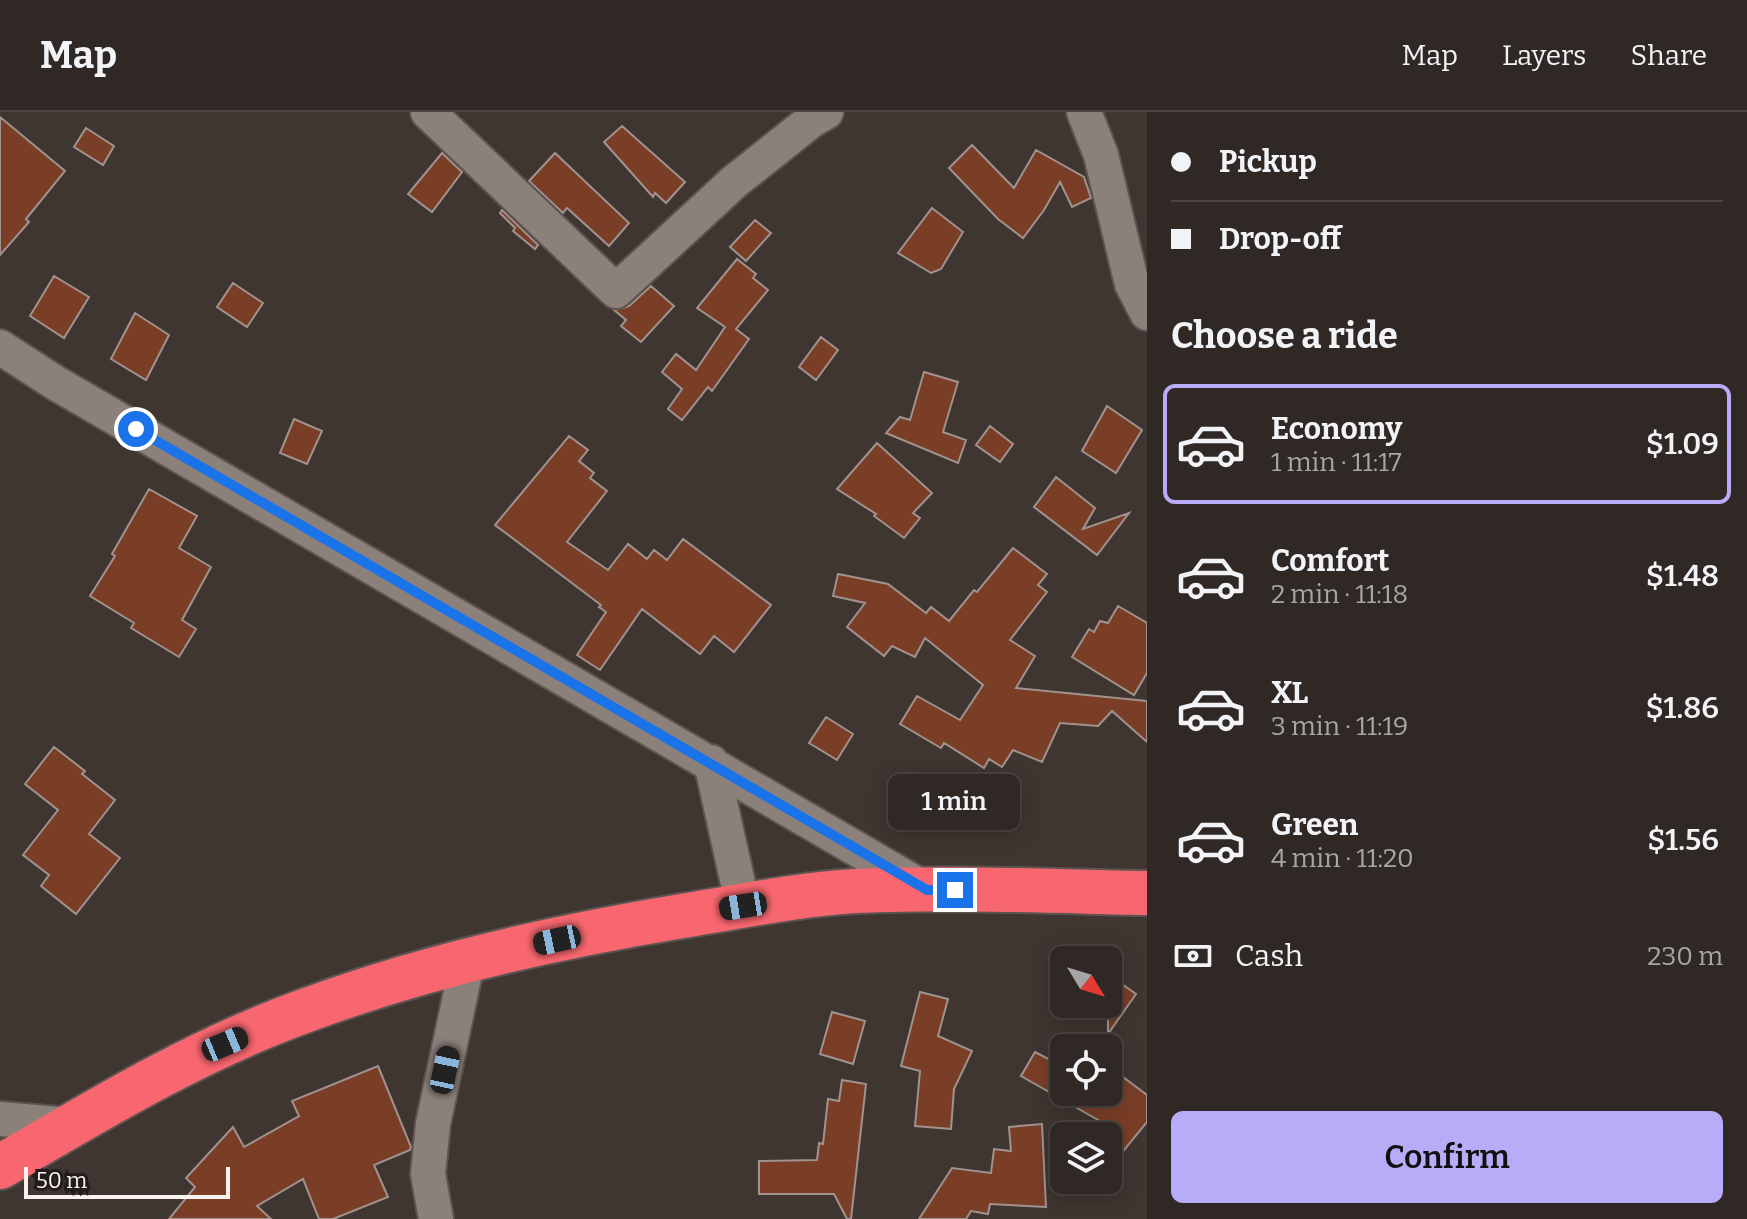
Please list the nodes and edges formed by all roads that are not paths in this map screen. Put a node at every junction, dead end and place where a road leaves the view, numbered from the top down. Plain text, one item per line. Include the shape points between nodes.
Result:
1 (428, 112) edge
2 (826, 112) edge
3 (1084, 112) edge
4 (1147, 313) edge
5 (0, 347) edge
6 (711, 762) junction
7 (927, 890) junction
8 (1147, 893) edge
9 (743, 906) junction
10 (468, 959) junction
11 (0, 1119) edge
12 (70, 1125) junction
13 (0, 1167) edge
14 (436, 1219) edge

1 - 2 street via 616,291 734,182
3 - 4 street via 1101,155 1132,284
5 - 6 street
6 - 7 street
6 - 9 street
7 - 8 highway
7 - 9 highway via 853,891
9 - 10 highway
10 - 12 highway via 307,1009 225,1044
10 - 14 street via 433,1124 428,1174
11 - 12 street
12 - 13 highway

